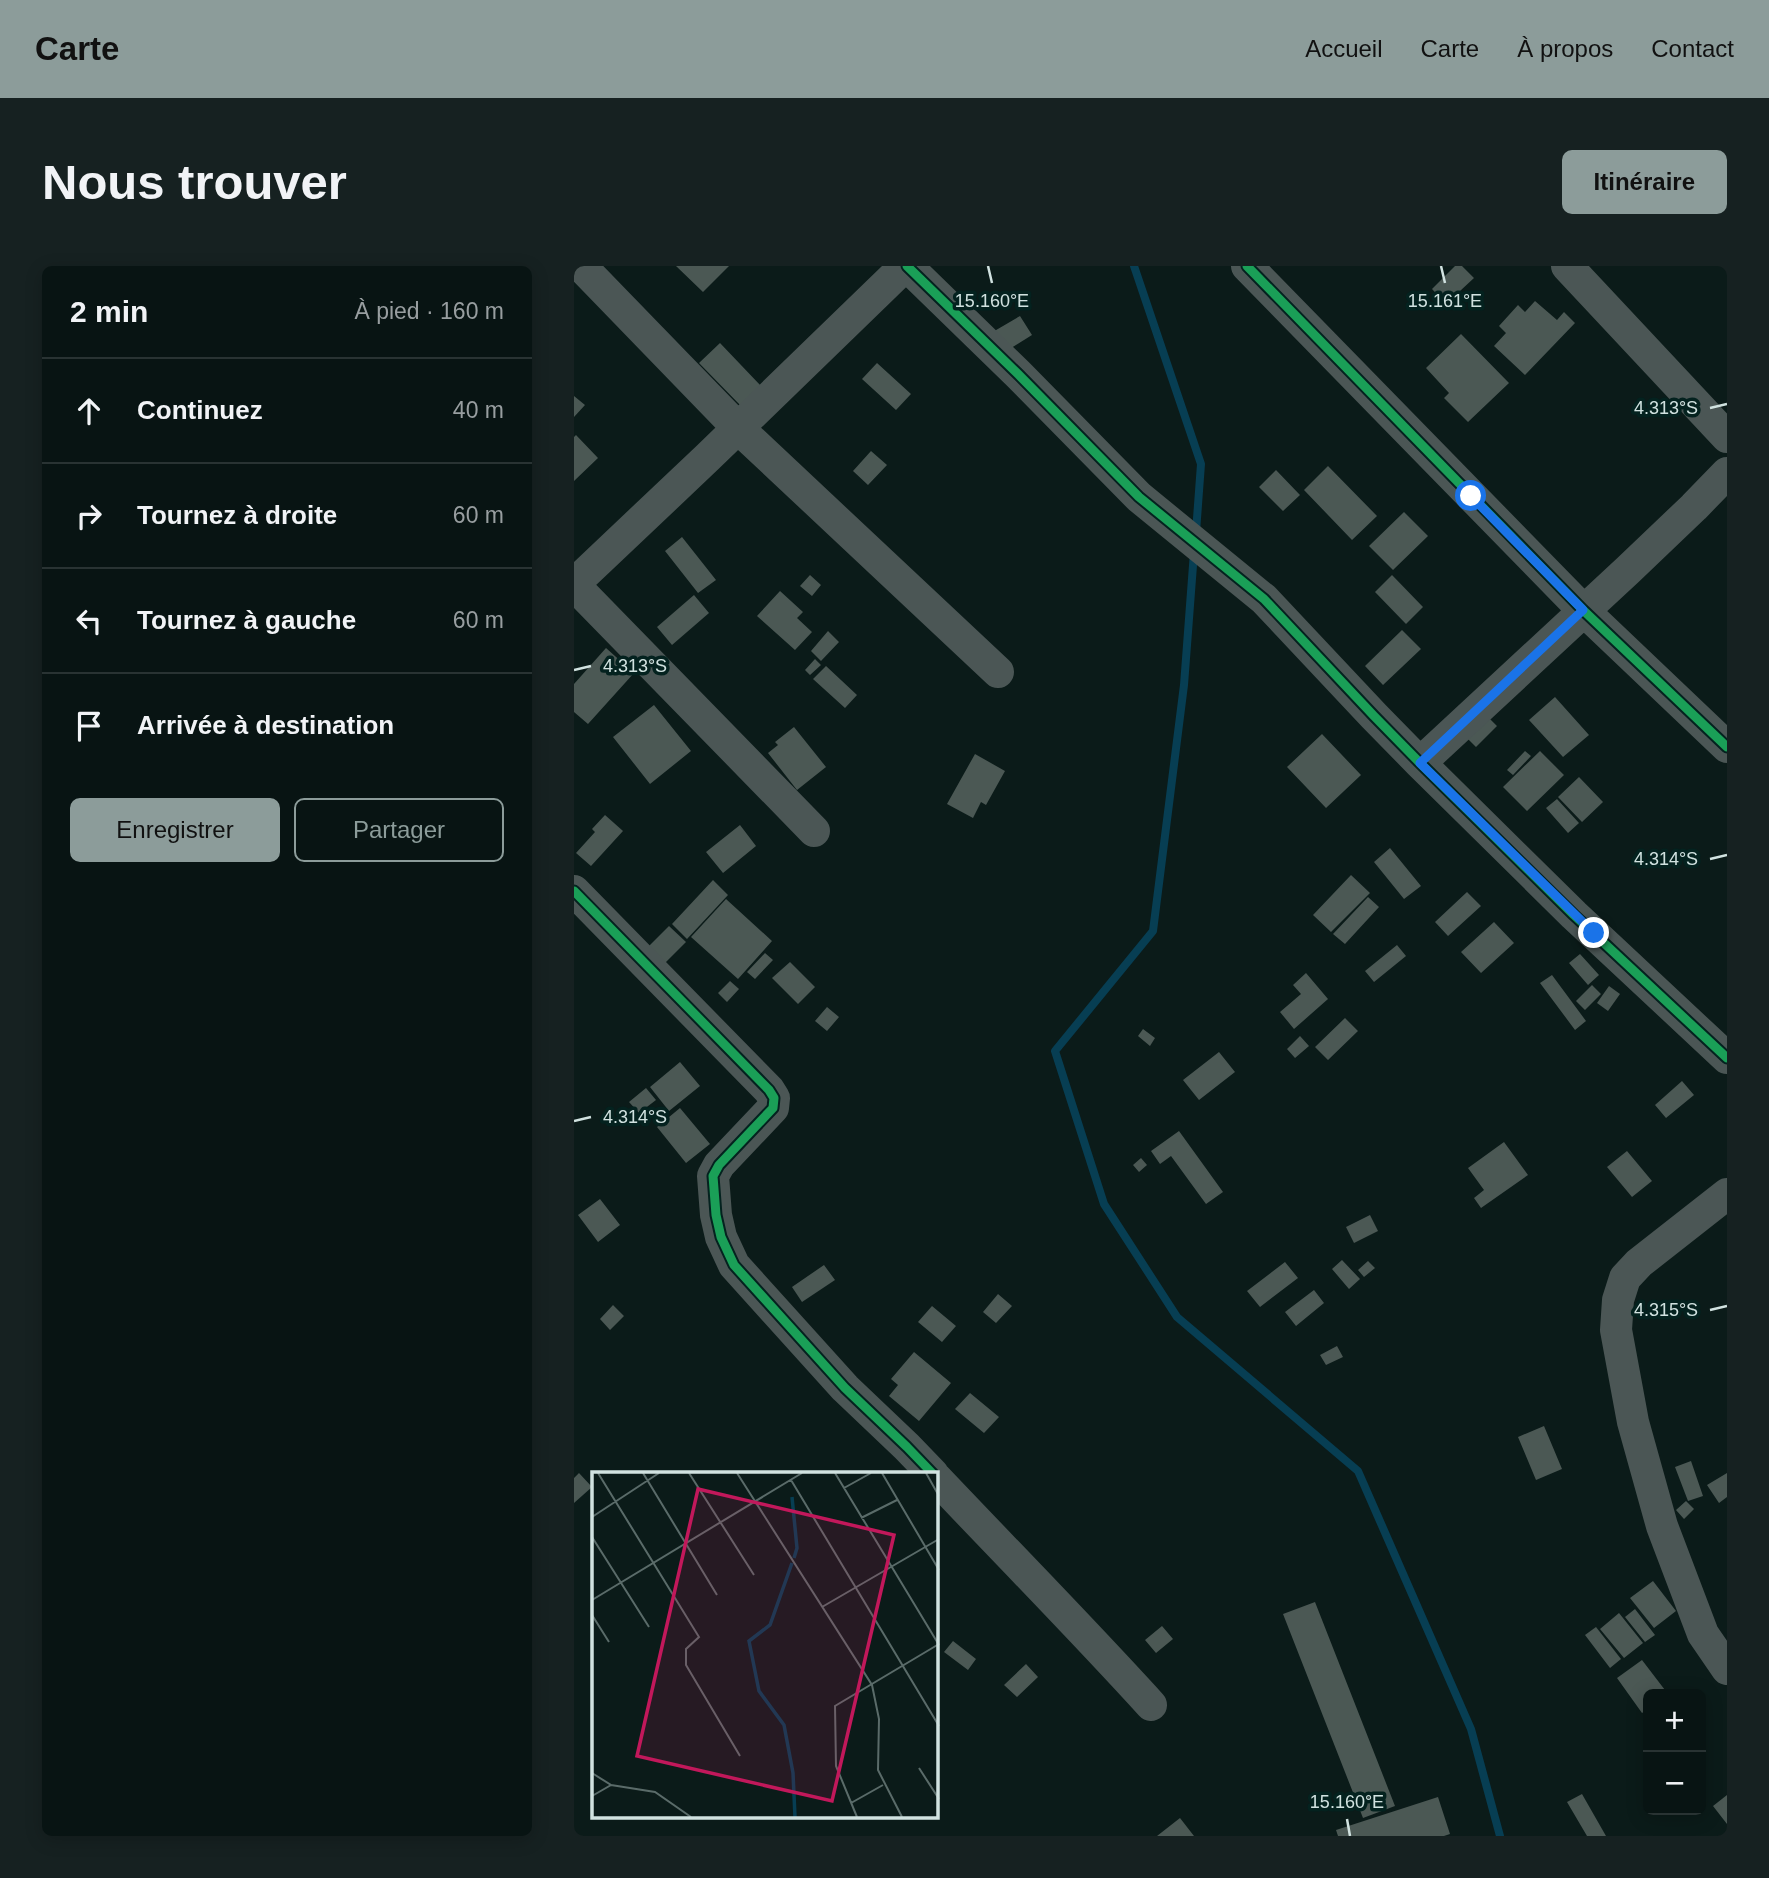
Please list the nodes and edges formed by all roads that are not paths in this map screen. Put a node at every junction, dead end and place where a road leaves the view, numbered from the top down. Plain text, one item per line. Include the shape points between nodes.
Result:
1 (581, 266) edge
2 (906, 266) edge
3 (1247, 266) edge
4 (1567, 266) edge
5 (738, 428) junction
6 (1727, 437) edge
7 (1727, 473) edge
8 (574, 584) edge
9 (1583, 610) junction
10 (998, 672) dead end
11 (1727, 747) edge
12 (1420, 763) junction
13 (814, 831) dead end
14 (574, 891) edge
15 (1727, 1058) edge
16 (1727, 1194) edge
17 (931, 1472) edge
18 (938, 1480) edge
19 (1727, 1669) edge
20 (1151, 1705) dead end

1 - 5 street
2 - 5 street
2 - 12 street via 1139,497 1264,599
3 - 9 street
4 - 6 street
5 - 8 street
5 - 10 street
7 - 9 street
8 - 13 street
9 - 11 street
9 - 12 street
12 - 15 street
14 - 17 street via 774,1098 773,1108 713,1176 721,1237 734,1265 845,1388
16 - 19 street via 1625,1278 1616,1330 1633,1422 1662,1526 1703,1634
18 - 20 street

